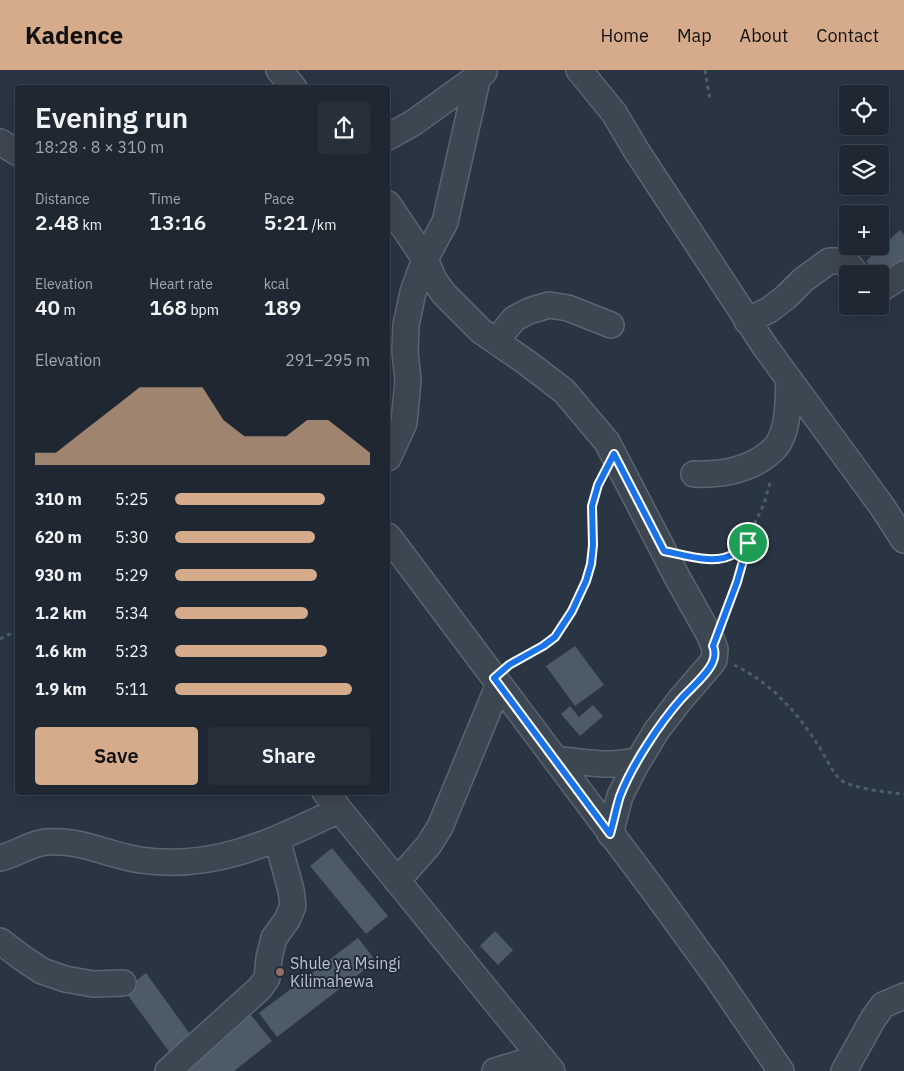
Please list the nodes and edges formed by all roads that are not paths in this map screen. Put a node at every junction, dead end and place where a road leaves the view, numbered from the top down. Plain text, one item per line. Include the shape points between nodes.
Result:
1 (279, 70) edge
2 (579, 70) edge
3 (482, 73) edge
4 (292, 85) edge
5 (390, 136) edge
6 (0, 142) edge
7 (15, 152) edge
8 (390, 207) edge
9 (425, 258) junction
10 (849, 265) edge
11 (904, 274) edge
12 (889, 284) edge
13 (747, 321) junction
14 (611, 325) dead end
15 (496, 341) junction
16 (789, 379) junction
17 (390, 454) edge
18 (694, 474) dead end
19 (390, 539) edge
20 (904, 540) edge
21 (496, 681) junction
22 (555, 759) junction
23 (638, 760) junction
24 (332, 801) edge
25 (610, 834) junction
26 (276, 839) junction
27 (0, 858) edge
28 (397, 881) junction
29 (0, 940) edge
30 (123, 983) dead end
31 (904, 996) edge
32 (546, 1064) edge
33 (168, 1071) edge
34 (496, 1071) edge
35 (782, 1071) edge
36 (844, 1071) edge

1 - 4 street
2 - 13 street via 614,113
3 - 5 street
3 - 9 street via 445,222
6 - 7 street
8 - 9 street
9 - 15 street via 444,294 475,326
9 - 17 street via 406,325 408,381 404,423
10 - 13 street via 842,261 829,261 770,310
11 - 12 street
13 - 16 street
14 - 15 street via 568,308 549,305 514,319
15 - 23 street via 564,391 602,435 710,636 714,653 703,675 657,730
16 - 18 street via 786,422 780,441 772,451 743,468 708,475
16 - 20 street
19 - 21 street
21 - 22 street
21 - 28 street via 440,827
22 - 23 street via 602,764 627,764
22 - 25 street
23 - 25 street via 620,796
24 - 26 street
24 - 28 street
25 - 35 street
26 - 27 street via 250,850 212,859 139,860 62,842 45,842
26 - 33 street via 293,906 274,938 267,978
28 - 32 street
29 - 30 street via 42,971 93,984
31 - 36 street via 883,1005
32 - 34 street

